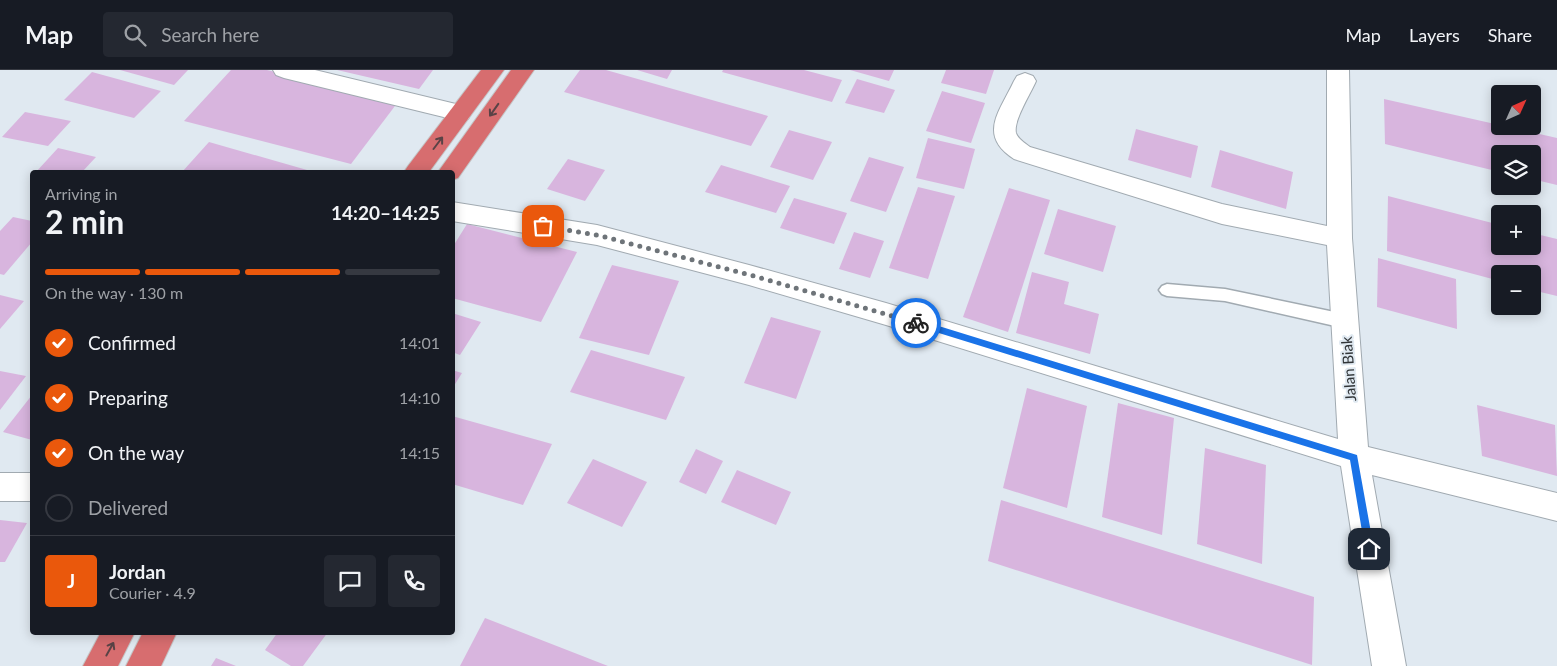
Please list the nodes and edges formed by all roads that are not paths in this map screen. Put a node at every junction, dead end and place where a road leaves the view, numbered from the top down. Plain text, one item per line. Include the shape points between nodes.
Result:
1 (284, 70) edge
2 (493, 70) edge
3 (523, 70) edge
4 (1338, 70) edge
5 (1025, 81) dead end
6 (460, 113) junction
7 (417, 170) edge
8 (451, 170) edge
9 (455, 211) edge
10 (1339, 238) junction
11 (1167, 290) dead end
12 (1344, 321) junction
13 (1354, 457) junction
14 (0, 487) edge
15 (30, 487) edge
16 (1557, 507) edge
17 (117, 635) edge
18 (159, 635) edge
19 (100, 666) edge
20 (143, 666) edge
21 (1389, 666) edge

1 - 6 street
2 - 6 highway
3 -> 8 highway
4 - 10 street, Jalan Biak
5 - 10 street via 1004,128 1012,147 1022,153 1222,214
7 -> 6 highway
9 - 13 street via 597,235 750,275
10 - 12 street, Jalan Biak
11 - 12 lane via 1225,295
12 - 13 street, Jalan Biak
13 - 16 street
13 - 21 street, Jalan Biak
14 - 15 street
19 -> 17 highway
18 - 20 highway

